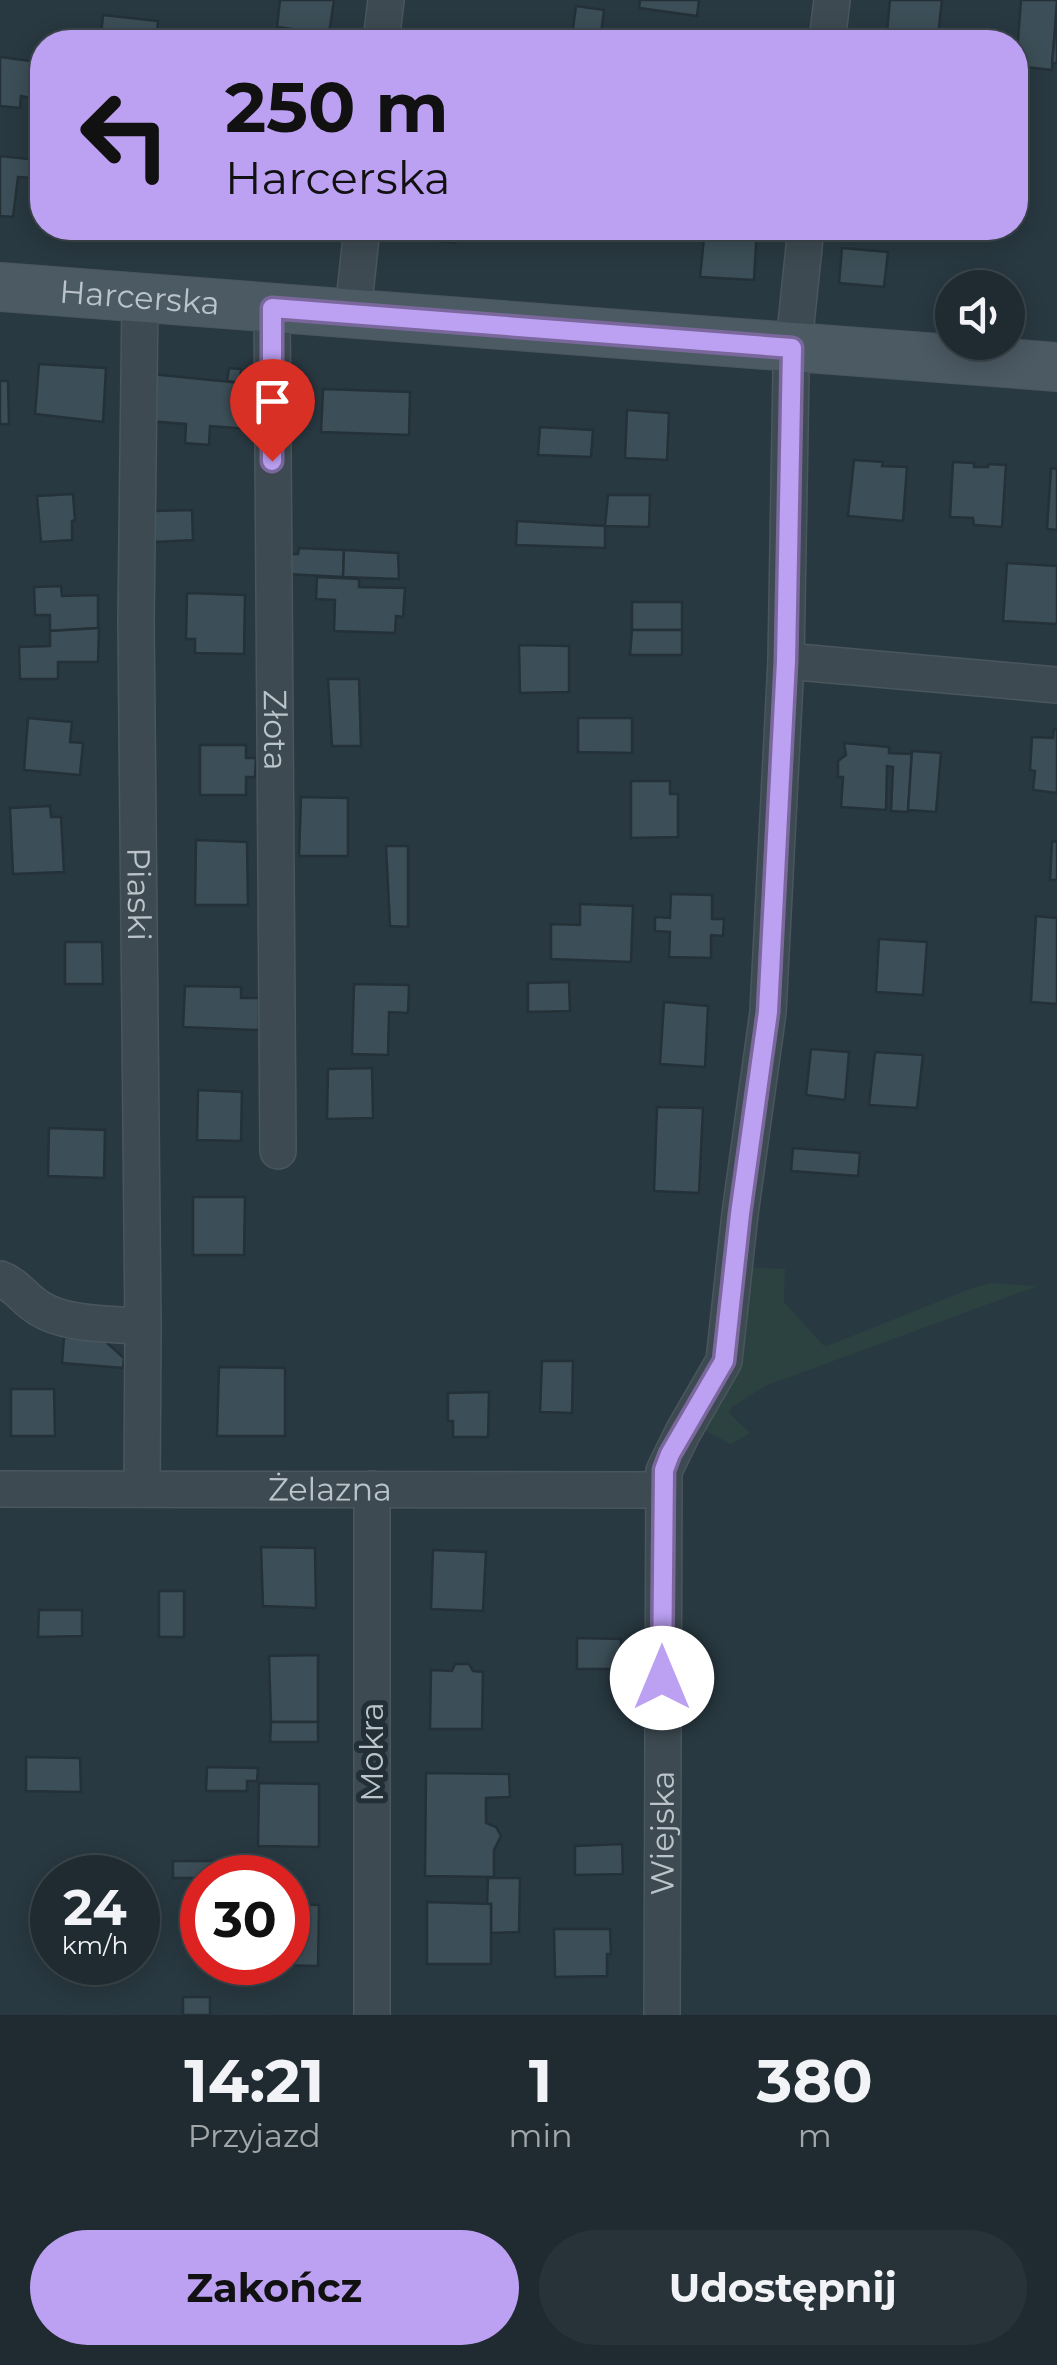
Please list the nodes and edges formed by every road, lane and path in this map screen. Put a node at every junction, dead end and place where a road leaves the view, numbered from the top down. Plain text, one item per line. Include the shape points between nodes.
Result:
1 (386, 0) edge
2 (832, 0) edge
3 (383, 30) edge
4 (828, 30) edge
5 (361, 240) edge
6 (805, 240) edge
7 (0, 286) edge
8 (140, 298) junction
9 (272, 308) junction
10 (353, 312) junction
11 (792, 348) junction
12 (1057, 367) edge
13 (786, 661) junction
14 (1057, 685) edge
15 (278, 1151) dead end
16 (0, 1279) edge
17 (143, 1327) junction
18 (0, 1489) edge
19 (142, 1489) junction
20 (372, 1490) junction
21 (662, 1490) junction
22 (372, 2015) edge
23 (662, 2015) edge

1 - 3 street
2 - 4 street
5 - 10 street
6 - 11 street, Wiejska
7 - 8 street, Harcerska
8 - 9 street, Harcerska
8 - 17 street, Piaski
9 - 10 street, Harcerska
9 - 15 street, Złota
10 - 11 street, Harcerska
11 - 12 street, Harcerska
11 - 13 street, Wiejska
13 - 14 street
13 - 21 street, Wiejska via 768,1012 724,1361 670,1454
16 - 17 street via 66,1319
17 - 19 street, Piaski
18 - 19 street, Żelazna
19 - 20 street, Żelazna
20 - 21 street, Żelazna
20 - 22 street, Mokra
21 - 23 street, Wiejska

